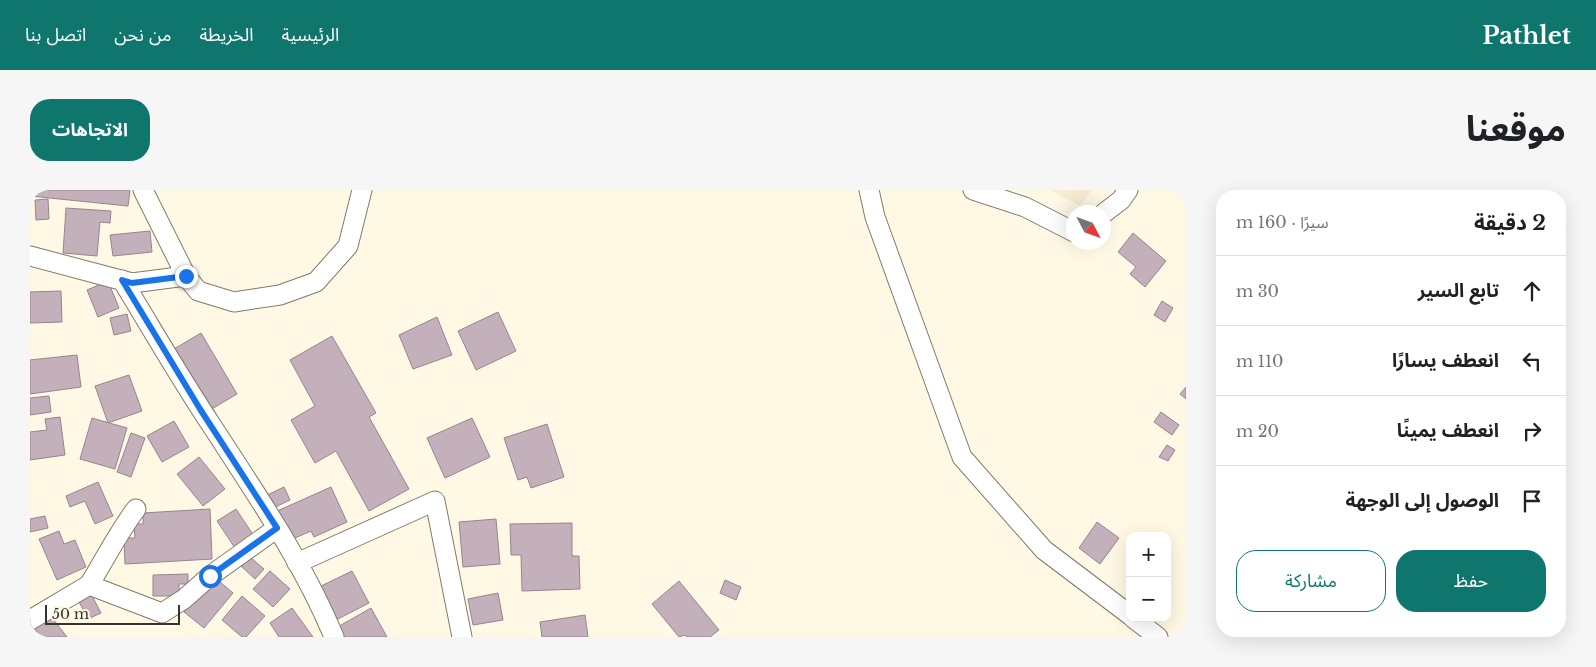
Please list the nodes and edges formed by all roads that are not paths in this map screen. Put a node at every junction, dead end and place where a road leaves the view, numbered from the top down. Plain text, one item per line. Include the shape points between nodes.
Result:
1 (143, 190) edge
2 (362, 190) edge
3 (869, 190) edge
4 (973, 190) edge
5 (1128, 190) edge
6 (1111, 208) edge
7 (1066, 228) edge
8 (30, 256) edge
9 (186, 276) junction
10 (122, 280) junction
11 (136, 509) dead end
12 (277, 528) junction
13 (297, 563) junction
14 (89, 585) junction
15 (1126, 613) edge
16 (30, 620) edge
17 (1138, 622) edge
18 (334, 637) edge
19 (462, 637) edge
20 (1158, 637) edge

1 - 9 street
2 - 9 street via 348,246 316,282 280,295 234,302 198,291
3 - 15 street via 875,216 962,458 1044,550
4 - 7 street via 1025,206
5 - 6 street
8 - 10 street
9 - 10 street via 132,283
10 - 12 street
11 - 14 street via 120,530
12 - 13 street
12 - 14 street via 162,613
13 - 18 street
13 - 19 street via 435,501
14 - 16 street
17 - 20 street

